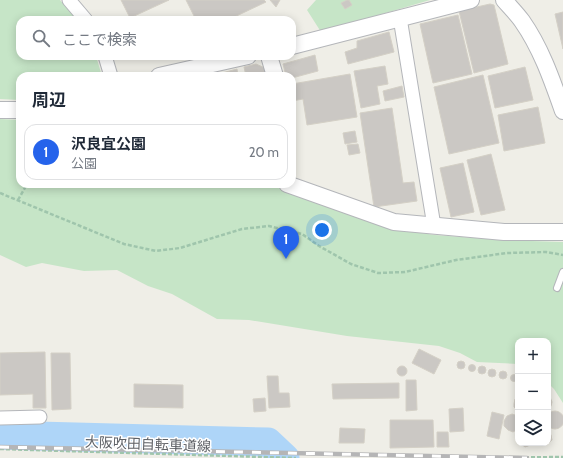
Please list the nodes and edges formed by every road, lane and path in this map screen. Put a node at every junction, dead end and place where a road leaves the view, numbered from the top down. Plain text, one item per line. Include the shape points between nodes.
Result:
1 (69, 0) edge
2 (471, 0) edge
3 (504, 0) edge
4 (83, 16) edge
5 (400, 18) junction
6 (296, 45) edge
7 (106, 60) edge
8 (230, 60) edge
9 (271, 60) edge
10 (110, 72) edge
11 (177, 72) edge
12 (274, 72) edge
13 (0, 110) edge
14 (16, 110) edge
15 (563, 111) edge
16 (296, 187) edge
17 (25, 188) edge
18 (0, 193) edge
19 (18, 200) junction
20 (434, 226) junction
21 (563, 232) edge
22 (563, 255) edge
23 (563, 272) edge
24 (557, 288) dead end
25 (0, 418) edge
26 (40, 418) dead end
27 (0, 449) edge
28 (563, 457) edge
29 (296, 458) edge
30 (441, 458) edge

1 - 4 street
2 - 5 street
3 - 15 street via 522,21 538,47
5 - 6 street
5 - 20 street
7 - 10 street
8 - 11 street
9 - 12 street
13 - 14 street
16 - 20 street via 394,222
17 - 19 path
18 - 19 path
19 - 22 path via 124,244 156,251 180,248 242,229 269,226 302,234 351,264 378,273 405,272 456,260 507,253 546,252
20 - 21 street via 504,232
23 - 24 lane
25 - 26 street
27 - 29 path, 大阪吹田自転車道線
28 - 30 path

